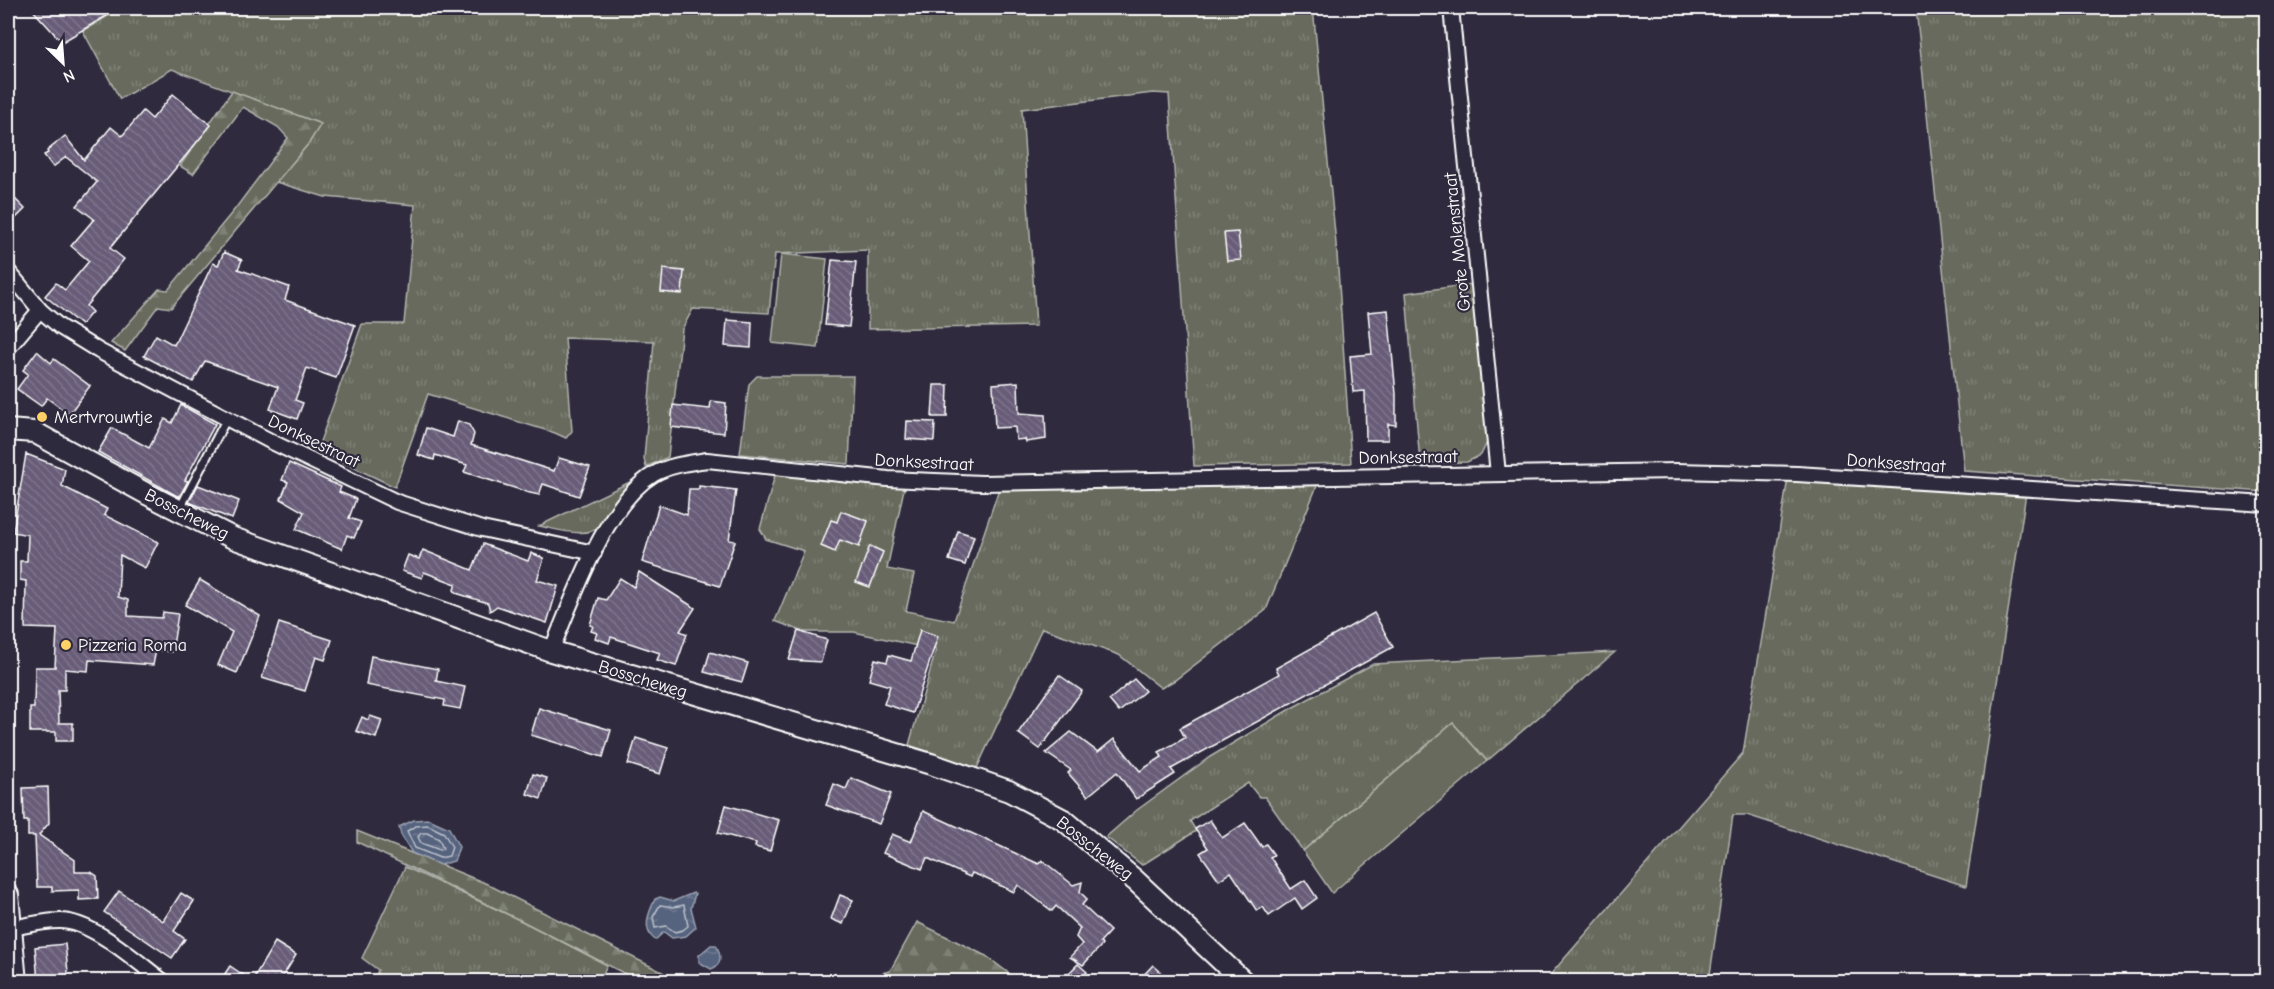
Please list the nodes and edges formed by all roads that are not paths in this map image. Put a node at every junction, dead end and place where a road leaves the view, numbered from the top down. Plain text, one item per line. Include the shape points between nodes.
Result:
1 (1451, 8) edge
2 (8, 272) edge
3 (40, 310) junction
4 (8, 348) edge
5 (227, 418) junction
6 (8, 431) edge
7 (1498, 474) junction
8 (2266, 504) edge
9 (179, 511) junction
10 (594, 553) junction
11 (551, 651) junction
12 (8, 896) edge
13 (9, 928) edge
14 (16, 981) edge
15 (164, 981) edge
16 (1244, 981) edge

1 - 7 street, Grote Molenstraat
2 - 3 street, Donksestraat
3 - 4 street
3 - 5 street, Donksestraat via 99,351
5 - 9 lane
5 - 10 street, Donksestraat via 397,502 482,529
6 - 9 street, Bosscheweg via 34,432
7 - 8 street, Donksestraat via 1797,474
7 - 10 street, Donksestraat via 982,483 888,479 707,460 654,474 635,489
9 - 11 street, Bosscheweg via 232,538
10 - 11 street, Donksestraat
11 - 16 street, Bosscheweg via 1010,791 1064,820 1136,880
12 - 13 street
13 - 14 street
13 - 15 street via 59,921 79,923

